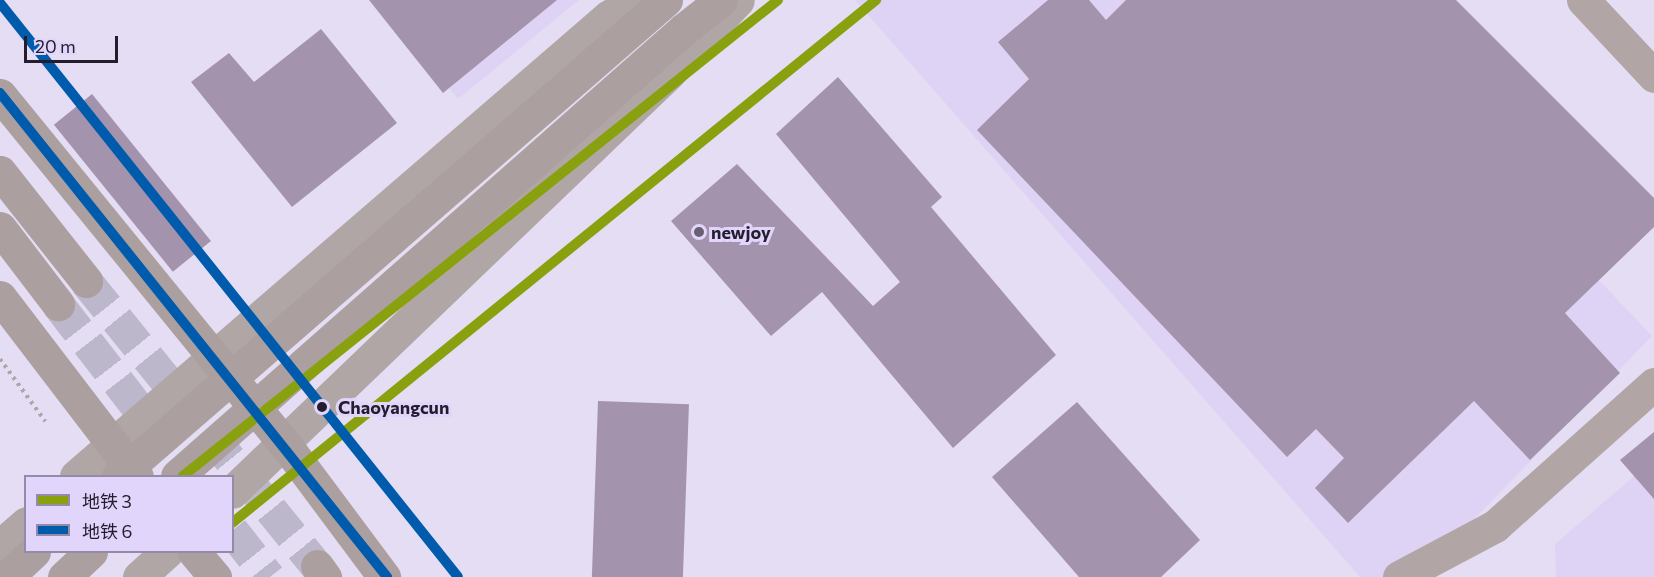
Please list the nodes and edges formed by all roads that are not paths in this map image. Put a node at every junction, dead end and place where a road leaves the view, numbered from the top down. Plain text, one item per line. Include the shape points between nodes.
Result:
1 (635, 0) edge
2 (666, 0) edge
3 (720, 0) edge
4 (738, 0) edge
5 (1583, 0) edge
6 (1654, 76) edge
7 (0, 95) edge
8 (0, 172) edge
9 (0, 228) edge
10 (87, 281) tunnel mouth
11 (0, 297) edge
12 (58, 304) tunnel mouth
13 (211, 356) junction
14 (1654, 384) edge
15 (112, 443) junction
16 (285, 444) junction
17 (78, 475) edge
18 (120, 475) edge
19 (136, 475) edge
20 (179, 475) edge
21 (234, 490) edge
22 (24, 525) edge
23 (0, 546) edge
24 (33, 553) edge
25 (90, 553) edge
26 (166, 553) edge
27 (195, 553) edge
28 (7, 577) edge
29 (64, 577) edge
30 (139, 577) edge
31 (215, 577) edge
32 (384, 577) edge
33 (1400, 577) edge

1 - 13 main road via 608,17
2 - 18 main road, bridge
3 - 20 main road, bridge
4 - 16 main road via 660,81
5 - 6 street
7 - 13 main road
8 - 10 main road
9 - 12 main road
11 - 15 main road
13 - 15 main road
13 - 16 main road
14 - 33 street via 1495,526
15 - 17 main road
15 - 19 main road
16 - 21 main road
16 - 32 main road
22 - 23 main road
24 - 28 main road
25 - 29 main road
26 - 30 main road
27 - 31 main road

